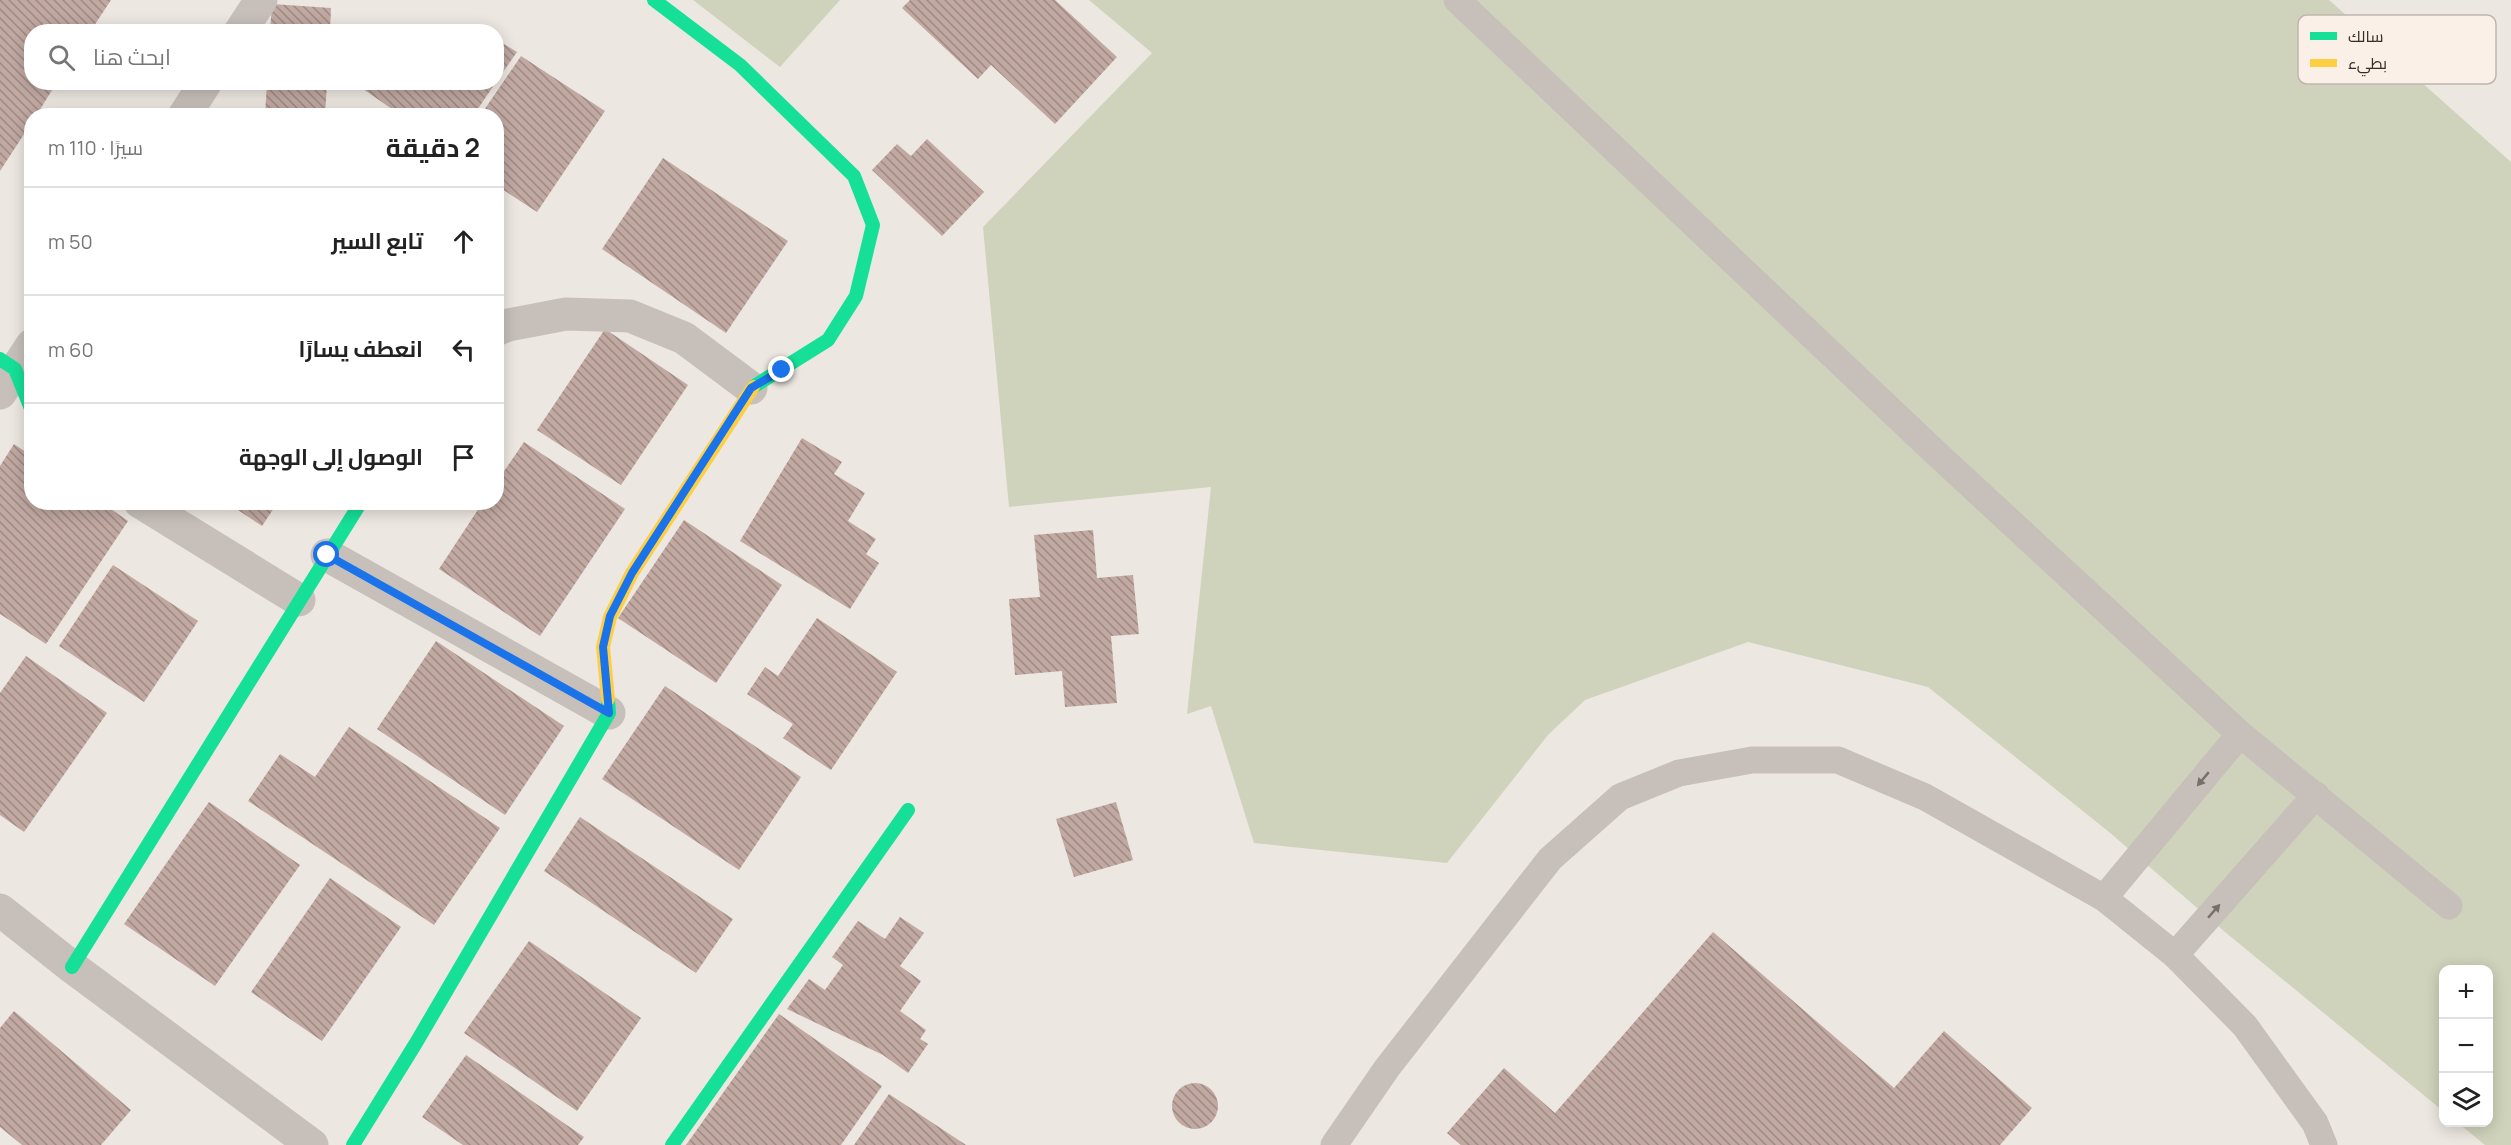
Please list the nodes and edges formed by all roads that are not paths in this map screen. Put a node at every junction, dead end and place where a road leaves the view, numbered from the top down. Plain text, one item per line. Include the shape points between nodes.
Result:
1 (261, 0) edge
2 (654, 0) edge
3 (1457, 0) edge
4 (245, 24) edge
5 (201, 90) edge
6 (189, 108) edge
7 (504, 327) edge
8 (12, 367) edge
9 (751, 388) junction
10 (24, 393) edge
11 (153, 510) edge
12 (356, 510) edge
13 (327, 555) junction
14 (299, 600) junction
15 (609, 713) junction
16 (2240, 734) junction
17 (2316, 795) junction
18 (909, 810) dead end
19 (2104, 898) junction
20 (2449, 906) dead end
21 (0, 910) edge
22 (2175, 955) junction
23 (72, 967) junction
24 (312, 1145) edge
25 (353, 1145) edge
26 (672, 1145) edge
27 (1334, 1145) edge
28 (2324, 1145) edge

1 - 4 street
2 - 9 street via 740,65 854,176 873,225 856,296 828,340
3 - 16 lane
5 - 6 street
7 - 9 street via 566,314 630,316 684,338
8 - 10 street
9 - 15 street via 632,573 610,616 603,647
11 - 14 street
12 - 13 street
13 - 14 street
13 - 15 street
14 - 23 street
15 - 25 street
16 - 17 lane
16 -> 19 lane
17 - 20 lane
22 -> 17 lane
18 - 26 street
19 - 22 lane
19 - 27 lane via 1925,797 1838,760 1752,760 1679,773 1620,797 1551,859 1387,1068
21 - 23 street
22 - 28 lane via 2245,1026 2314,1123
23 - 24 street

